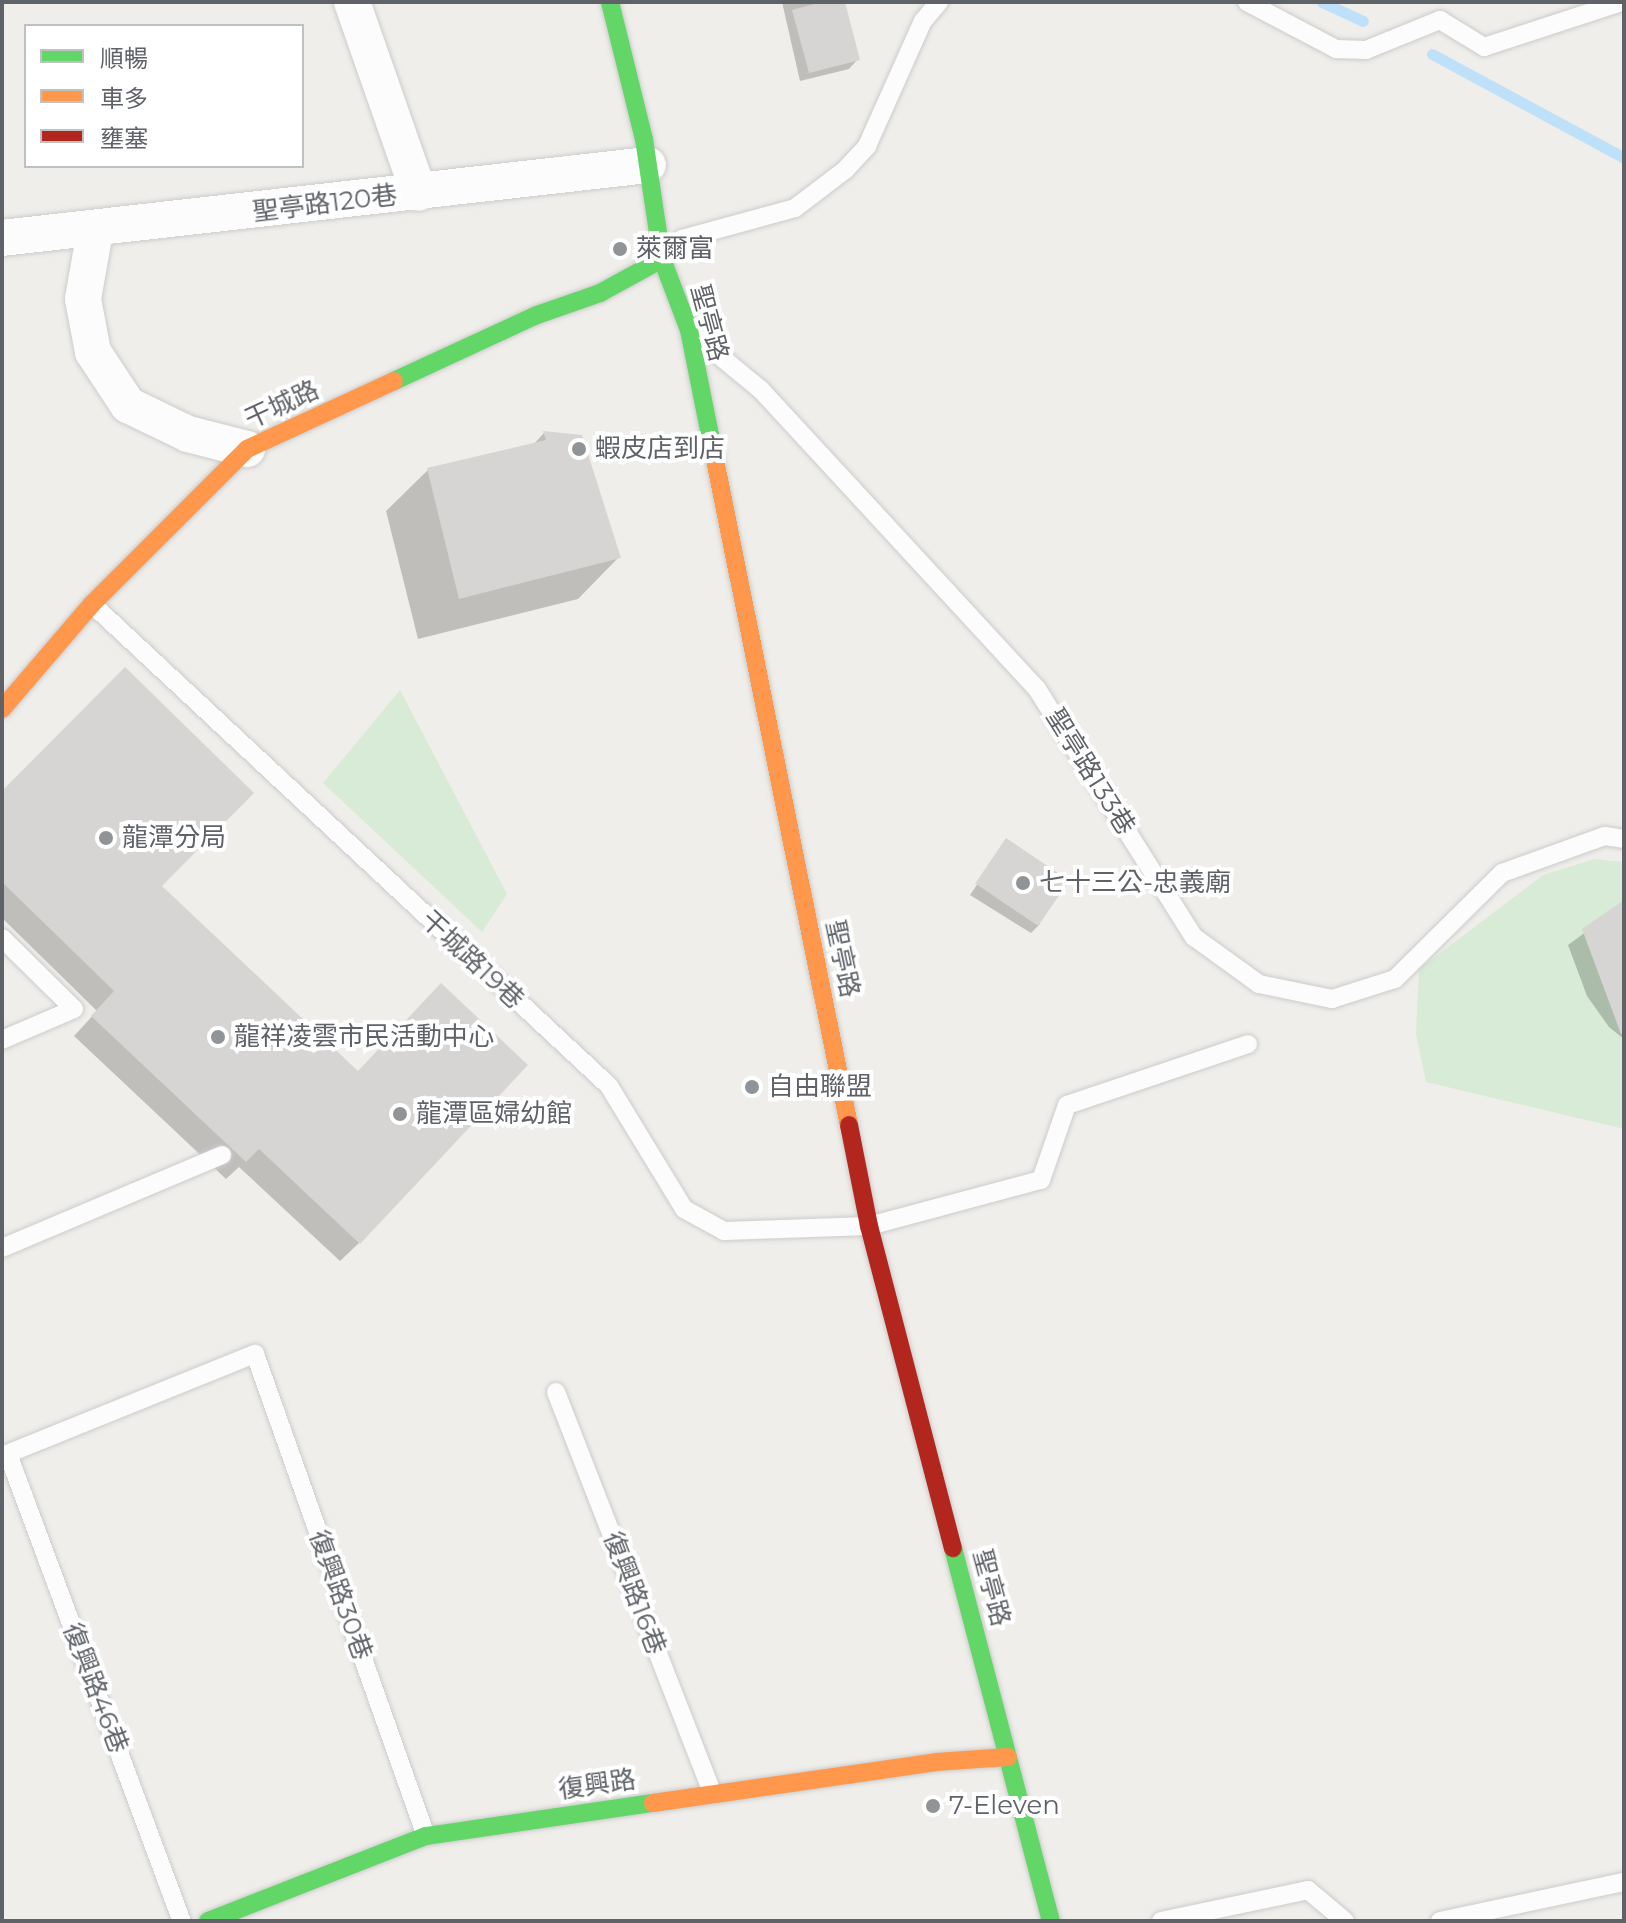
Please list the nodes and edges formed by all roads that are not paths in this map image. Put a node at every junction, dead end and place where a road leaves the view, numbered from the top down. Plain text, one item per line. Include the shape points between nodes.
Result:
1 (352, 2) edge
2 (610, 2) edge
3 (939, 2) edge
4 (1247, 2) edge
5 (1622, 2) edge
6 (1440, 11) edge
7 (648, 165) junction
8 (419, 193) junction
9 (95, 231) junction
10 (2, 238) edge
11 (662, 259) junction
12 (689, 330) junction
13 (247, 449) junction
14 (92, 604) junction
15 (2, 709) edge
16 (1624, 839) edge
17 (2, 938) edge
18 (2, 1040) edge
19 (1248, 1044) dead end
20 (222, 1155) dead end
21 (869, 1226) junction
22 (2, 1248) edge
23 (556, 1392) dead end
24 (5, 1455) edge
25 (1008, 1757) junction
26 (713, 1794) junction
27 (426, 1836) junction
28 (1624, 1882) edge
29 (182, 1921) edge
30 (208, 1921) edge
31 (1051, 1921) edge
32 (1161, 1921) edge
33 (1345, 1921) edge
34 (1440, 1921) edge

1 - 8 street
2 - 7 street, 聖亭路
3 - 11 lane via 923,21 867,146 845,170 795,208 682,239
4 - 6 lane via 1336,49 1366,50
5 - 6 lane via 1484,47
7 - 8 street, 聖亭路120巷
7 - 11 street, 聖亭路
8 - 9 street, 聖亭路120巷
9 - 10 street, 聖亭路120巷
9 - 13 street via 83,299 93,352 128,405 188,434
11 - 12 street, 聖亭路
11 - 13 street, 干城路 via 600,293 537,315
12 - 16 lane, 聖亭路133巷 via 761,390 1037,689 1194,937 1259,984 1332,999 1395,979 1502,873 1605,836
12 - 21 street, 聖亭路
13 - 14 street, 干城路
14 - 15 street, 干城路
14 - 21 lane, 干城路19巷 via 609,1086 684,1209 724,1231
17 - 18 lane via 74,1009
19 - 21 lane, 干城路19巷 via 1067,1105 1041,1180
20 - 22 lane
21 - 25 street, 聖亭路
23 - 26 lane, 復興路16巷
24 - 27 lane, 復興路30巷 via 255,1354
24 - 29 lane, 復興路46巷
25 - 26 street, 復興路
25 - 31 street, 聖亭路
26 - 27 street, 復興路
27 - 30 street, 復興路
28 - 34 lane
32 - 33 lane via 1308,1890

